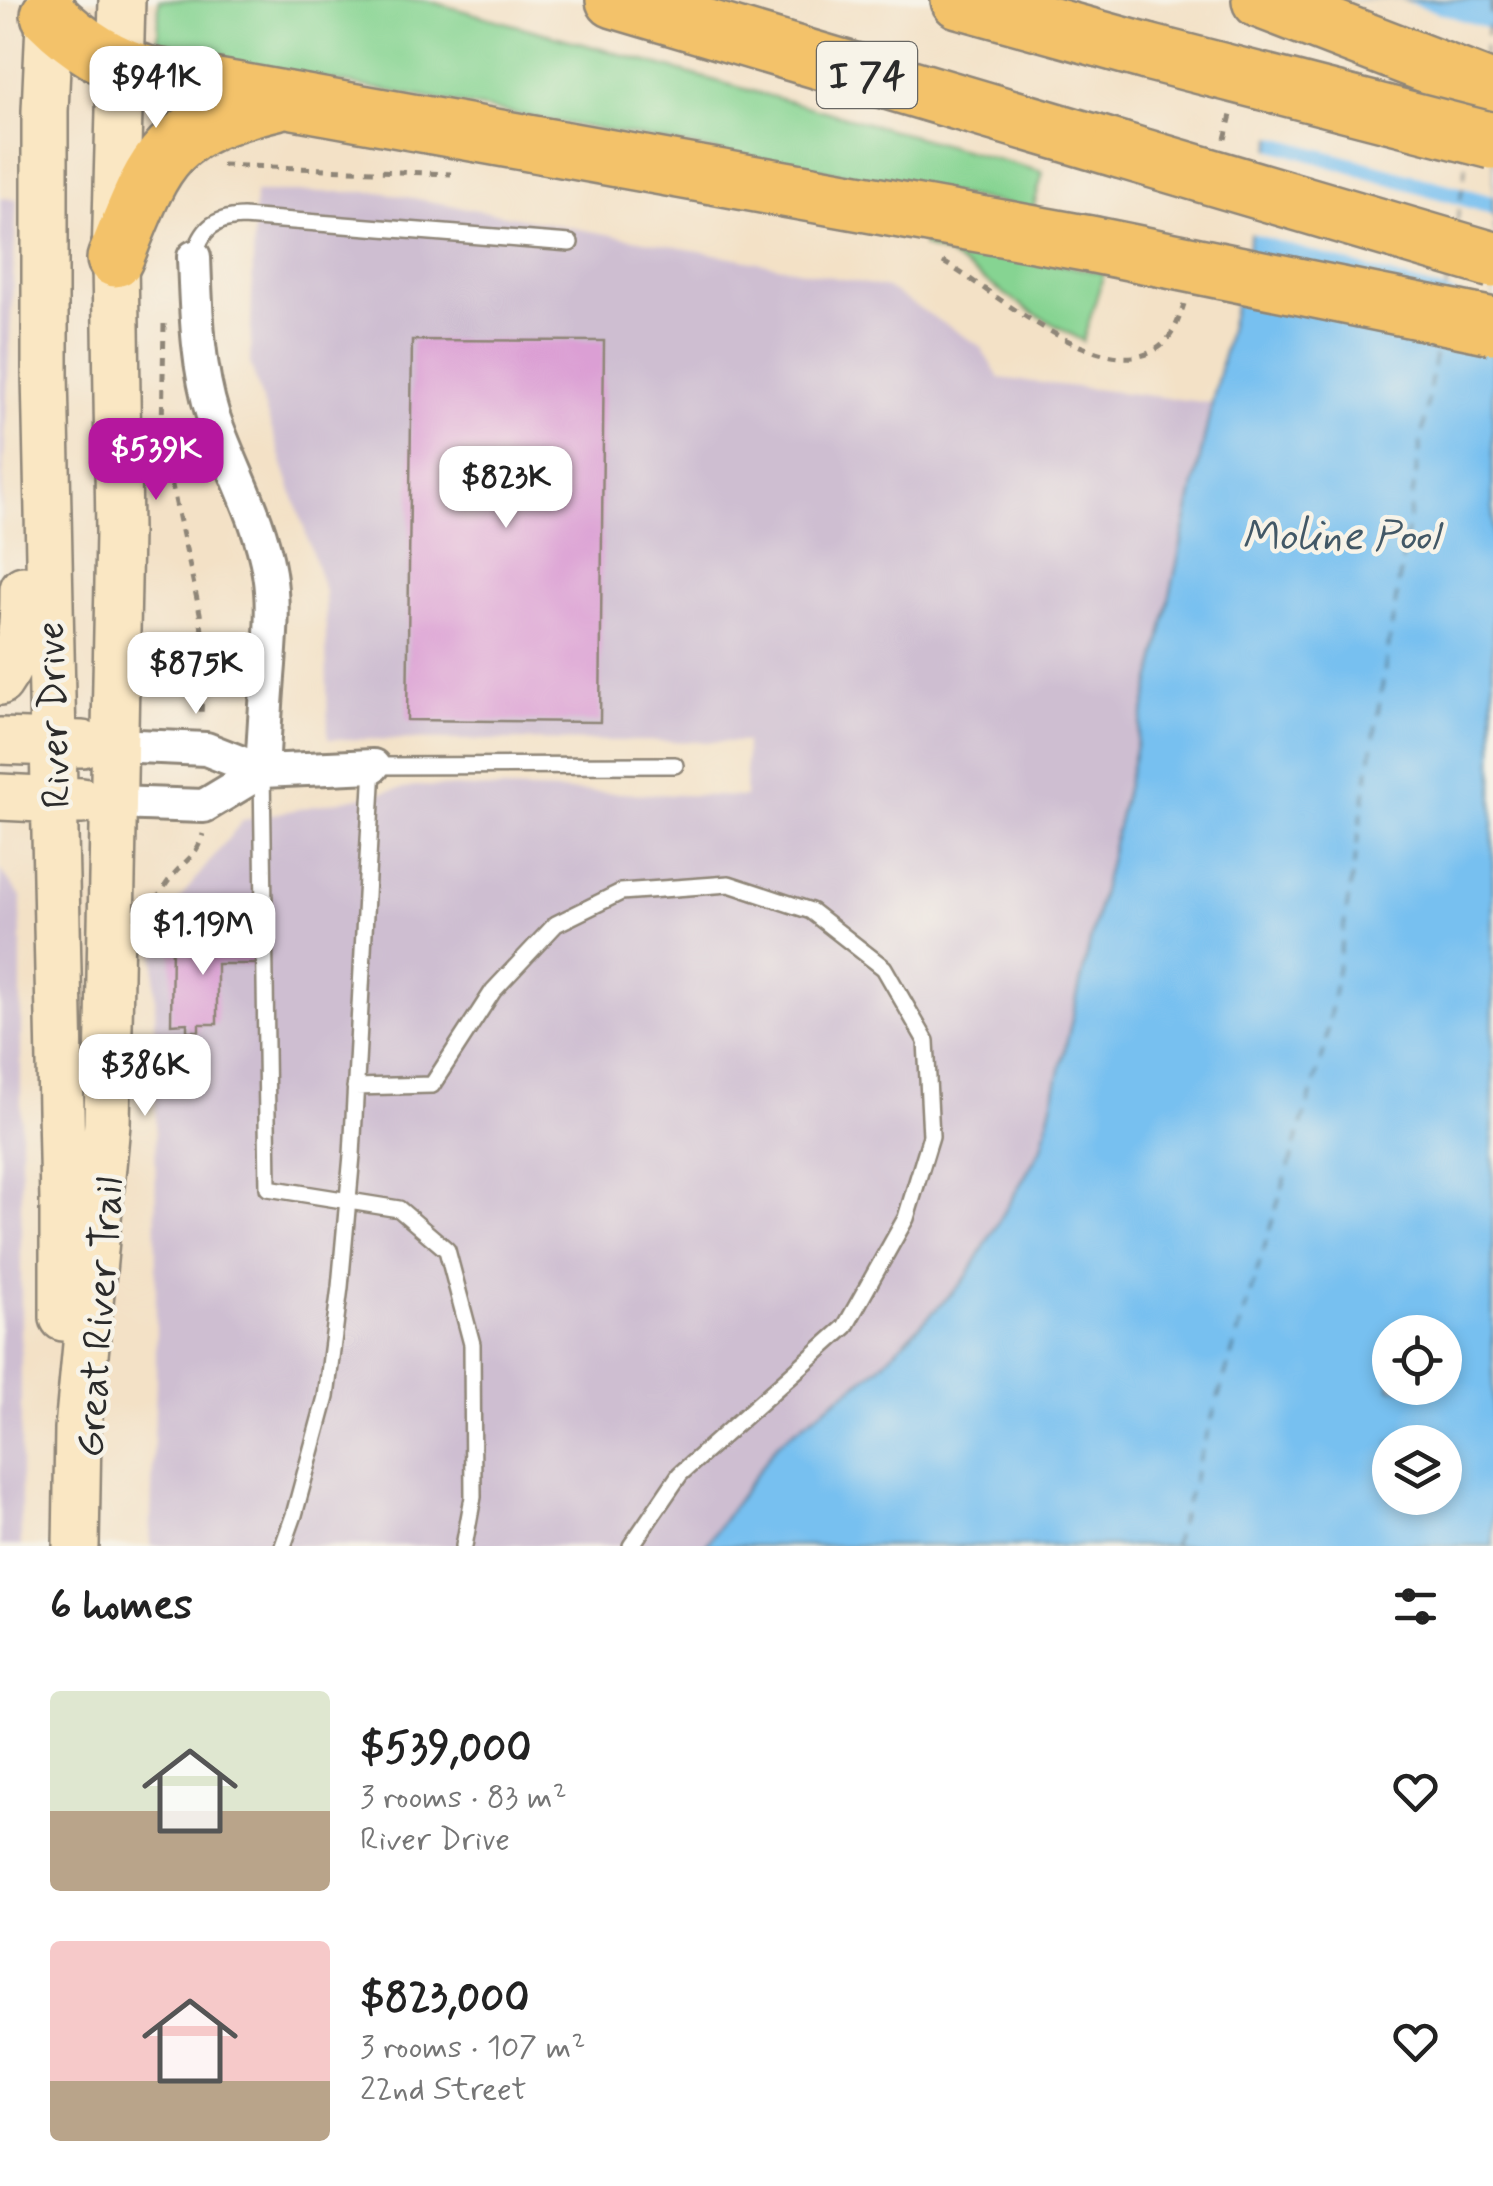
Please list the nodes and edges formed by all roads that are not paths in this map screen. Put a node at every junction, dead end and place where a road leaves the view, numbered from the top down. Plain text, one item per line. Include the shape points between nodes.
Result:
1 (122, 0) edge
2 (959, 0) edge
3 (1260, 0) edge
4 (611, 1) edge
5 (50, 8) edge
6 (121, 66) junction
7 (1493, 90) edge
8 (282, 100) junction
9 (1493, 142) edge
10 (570, 243) dead end
11 (194, 257) joint
12 (116, 259) junction
13 (1493, 260) edge
14 (46, 318) junction
15 (1493, 326) edge
16 (0, 682) edge
17 (0, 741) edge
18 (52, 744) junction
19 (114, 745) junction
20 (676, 765) dead end
21 (373, 766) junction
22 (262, 771) junction
23 (0, 797) edge
24 (55, 799) junction
25 (114, 803) junction
26 (355, 1086) junction
27 (348, 1201) junction
28 (78, 1429) junction
29 (76, 1546) edge
30 (283, 1546) edge
31 (464, 1546) edge
32 (630, 1546) edge

1 - 6 main road, River Drive
2 - 9 highway, I 74, bridge
3 - 7 highway
4 - 13 highway, I 74, bridge
5 - 6 highway via 81,43
5 - 14 main road, River Drive
6 - 8 highway
6 - 12 main road, River Drive
8 - 12 highway via 204,124 174,144 145,186
8 - 15 highway, bridge via 1090,244
10 - 11 lane via 226,217 208,228
11 - 22 street via 211,410 254,516 269,575
12 - 19 main road, River Drive
14 - 16 main road via 27,444 22,634
14 - 18 main road, River Drive
17 - 18 main road
18 - 19 main road
18 - 24 main road, River Drive
19 - 22 street via 206,749
19 - 25 main road, River Drive
20 - 21 lane
21 - 22 street
21 - 26 lane
22 - 25 street via 204,806
22 - 27 lane via 268,1188
23 - 24 main road
24 - 25 main road
24 - 28 main road, River Drive via 63,1343
25 - 28 main road, River Drive via 107,1124
26 - 27 lane
26 - 32 lane via 432,1086 493,991 556,924 621,892 729,884 810,911 884,968 926,1041 931,1136 906,1218 845,1327 680,1474
27 - 30 lane via 326,1397
27 - 31 lane via 399,1209 447,1250 472,1344 472,1497
28 - 29 main road, River Drive

